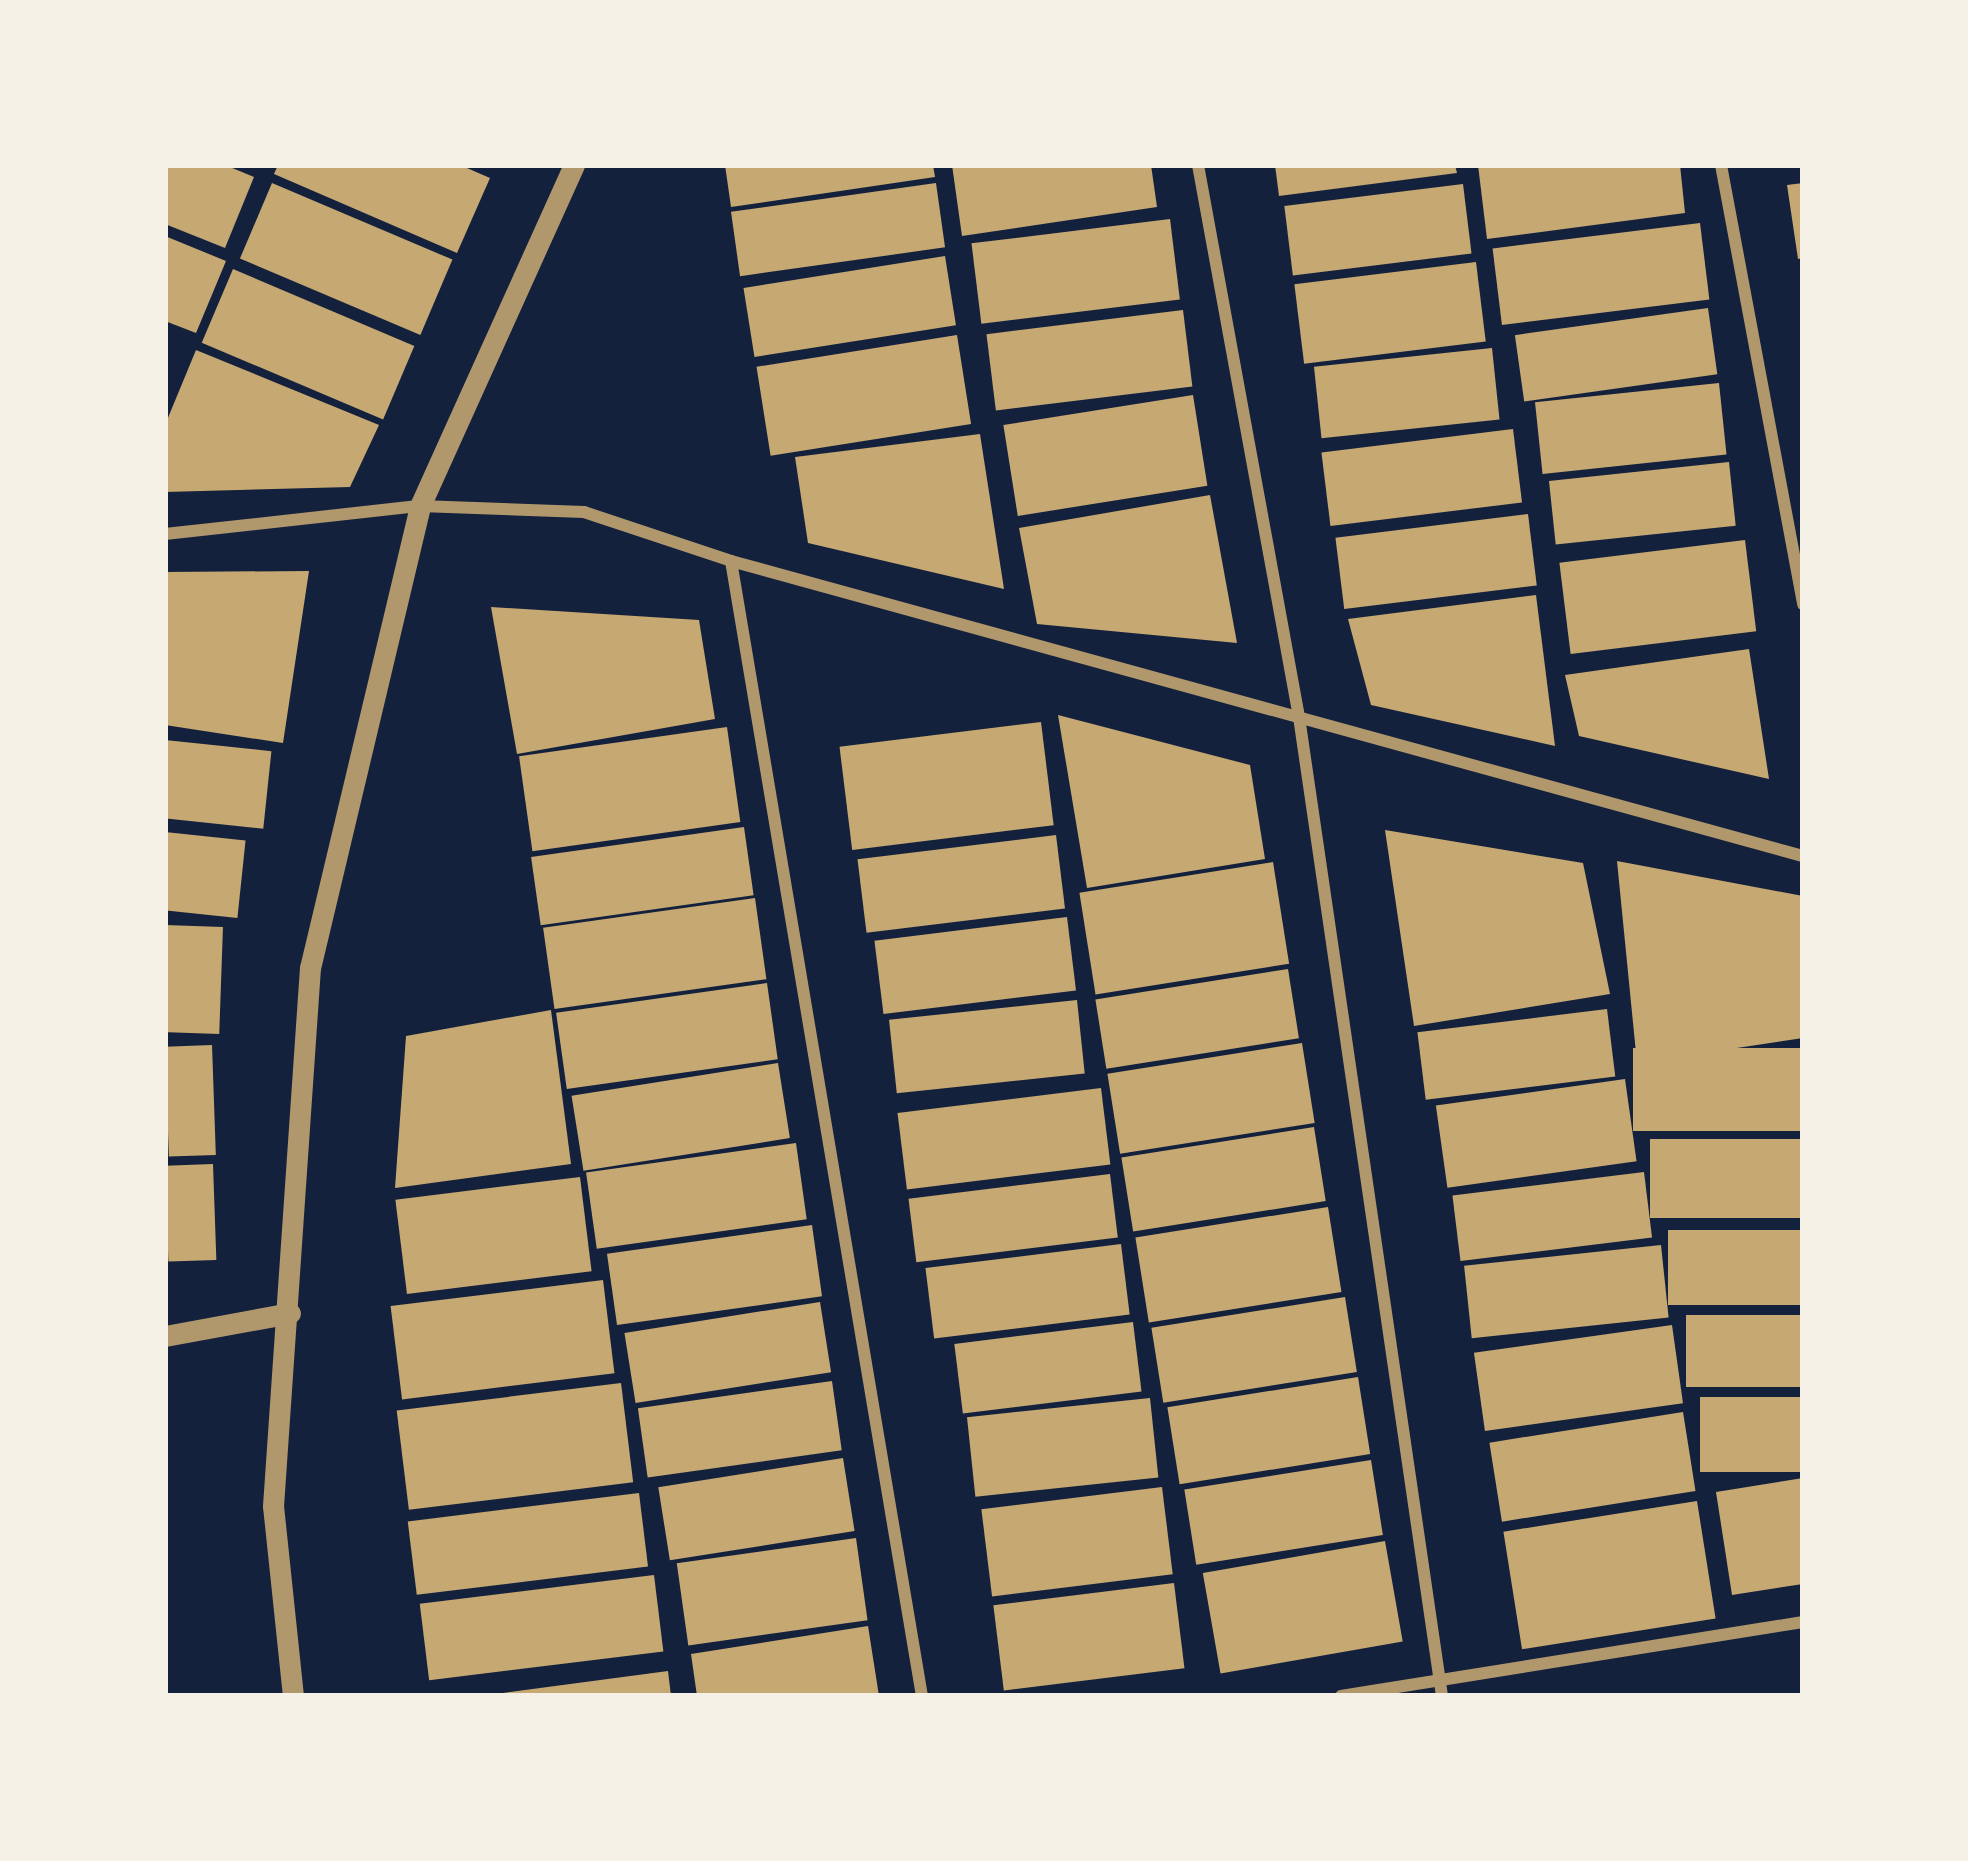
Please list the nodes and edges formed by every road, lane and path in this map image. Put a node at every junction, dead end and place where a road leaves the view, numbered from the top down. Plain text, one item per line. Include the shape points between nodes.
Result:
1 (574, 165) edge
2 (1198, 165) edge
3 (1721, 165) edge
4 (420, 506) junction
5 (165, 534) edge
6 (731, 561) junction
7 (1803, 604) edge
8 (1299, 717) junction
9 (1803, 856) edge
10 (290, 1313) junction
11 (165, 1336) edge
12 (1803, 1622) edge
13 (1439, 1680) junction
14 (293, 1696) edge
15 (922, 1696) edge
16 (1341, 1696) edge
17 (1442, 1696) edge

1 - 4 street
2 - 8 street
3 - 7 street
4 - 5 street
4 - 6 street via 584,512
4 - 10 street via 310,968
6 - 8 street
6 - 15 street
8 - 9 street
8 - 13 street
10 - 11 street
10 - 14 street via 273,1506
12 - 13 street
13 - 16 street
13 - 17 street

